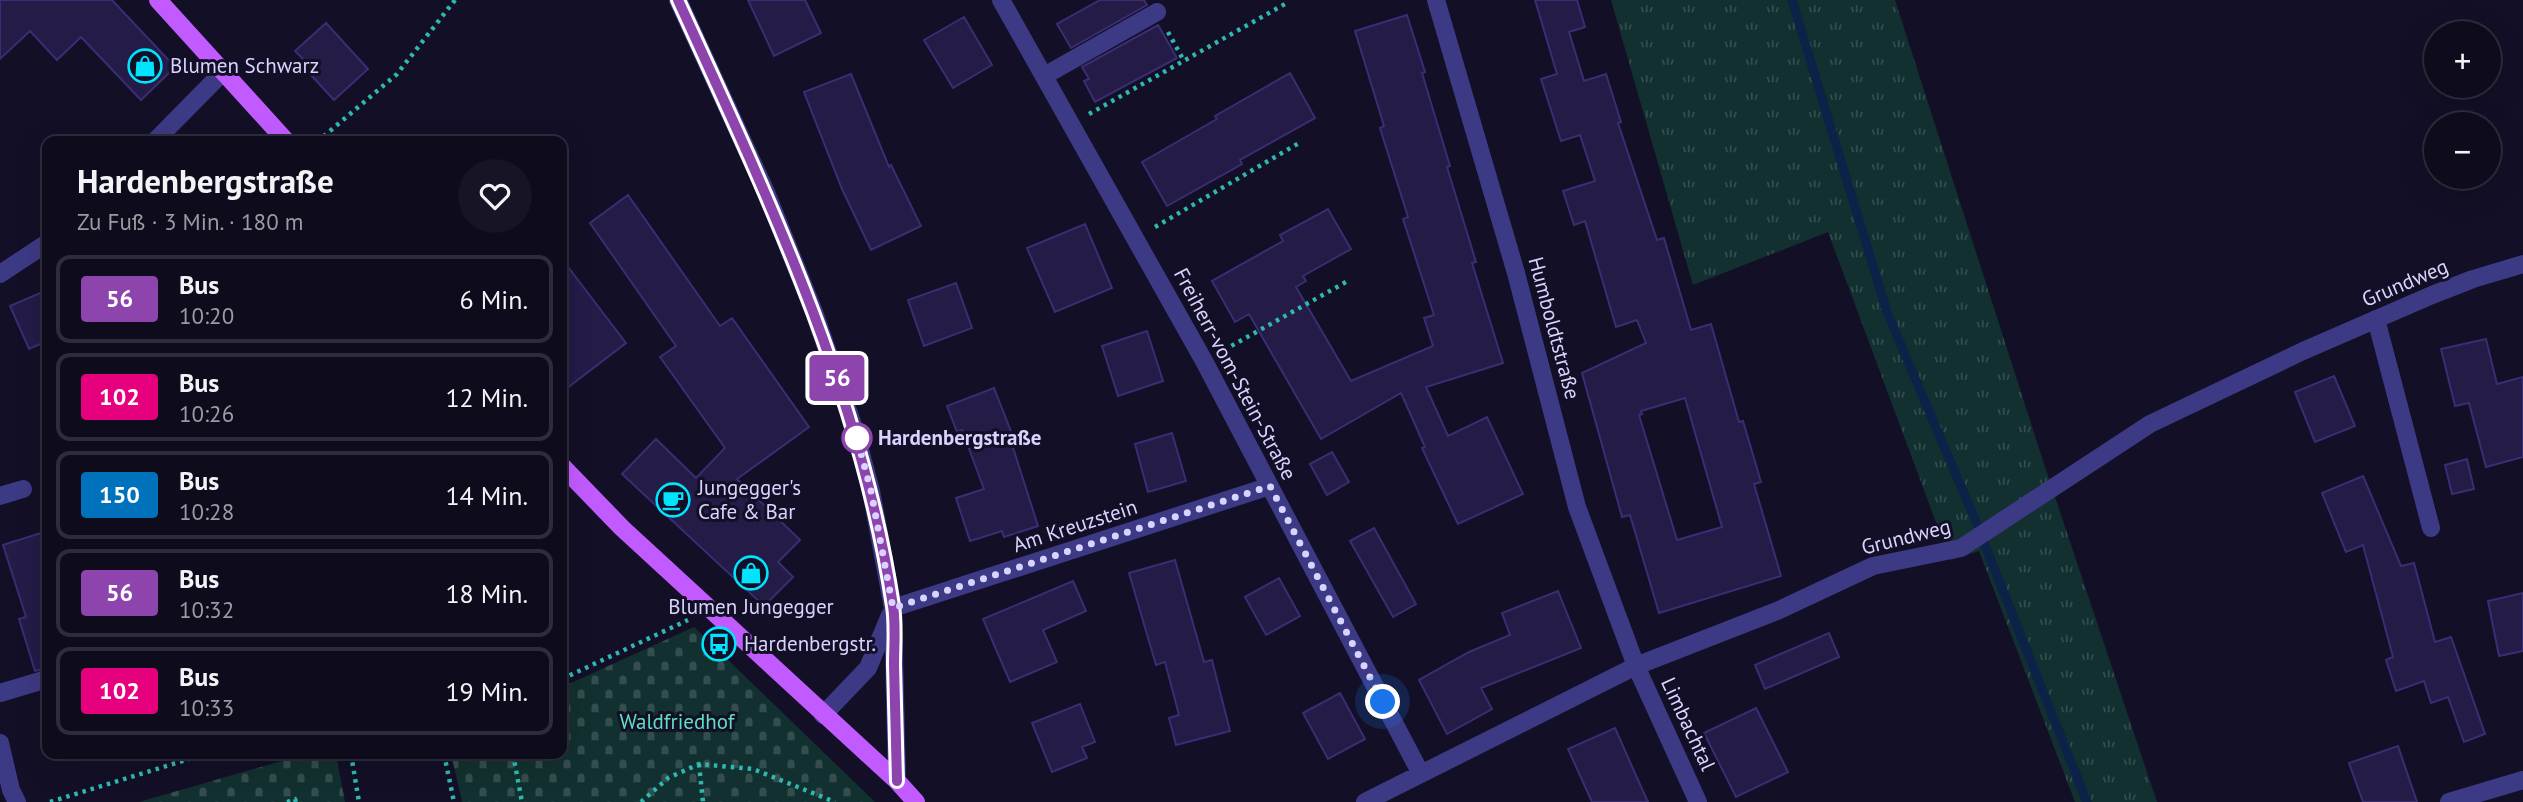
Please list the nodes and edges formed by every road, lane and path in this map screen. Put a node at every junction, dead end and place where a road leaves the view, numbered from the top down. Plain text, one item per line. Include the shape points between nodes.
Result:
1 (158, 0) edge
2 (455, 0) edge
3 (678, 0) edge
4 (1001, 0) edge
5 (1283, 0) edge
6 (1436, 0) edge
7 (1157, 12) dead end
8 (224, 71) junction
9 (1044, 76) junction
10 (1070, 124) junction
11 (160, 136) edge
12 (282, 136) edge
13 (324, 136) edge
14 (1299, 143) dead end
15 (1135, 239) junction
16 (42, 246) edge
17 (2523, 264) edge
18 (0, 274) edge
19 (1346, 282) dead end
20 (2376, 319) junction
21 (1204, 361) junction
22 (567, 471) edge
23 (1270, 486) junction
24 (23, 489) dead end
25 (0, 496) edge
26 (2431, 528) dead end
27 (893, 608) junction
28 (710, 609) junction
29 (1636, 666) junction
30 (567, 677) edge
31 (42, 680) edge
32 (0, 693) edge
33 (823, 715) junction
34 (0, 743) edge
35 (189, 759) edge
36 (352, 759) edge
37 (445, 759) edge
38 (514, 759) edge
39 (699, 764) junction
40 (1421, 774) junction
41 (2523, 780) edge
42 (897, 781) junction
43 (17, 802) edge
44 (50, 802) edge
45 (287, 802) edge
46 (296, 802) edge
47 (359, 802) edge
48 (454, 802) edge
49 (522, 802) edge
50 (640, 802) edge
51 (703, 802) edge
52 (835, 802) edge
53 (916, 802) edge
54 (1365, 802) edge
55 (1698, 802) edge
56 (2449, 802) edge

1 - 8 main road
2 - 13 path via 397,74
3 - 27 street via 766,192 814,312 859,446
4 - 9 street, Freiherr-vom-Stein-Straße
5 - 10 path via 1285,4
6 - 29 street, Humboldtstraße via 1516,273 1577,507
7 - 9 street
8 - 11 street
8 - 12 main road
9 - 10 street, Freiherr-vom-Stein-Straße
10 - 15 street, Freiherr-vom-Stein-Straße
14 - 15 path
15 - 21 street, Freiherr-vom-Stein-Straße
16 - 18 street
17 - 20 street, Grundweg
19 - 21 path
20 - 26 street
20 - 29 street, Grundweg via 2150,424 1961,548 1873,566 1777,611
21 - 23 street, Freiherr-vom-Stein-Straße
22 - 28 main road
23 - 27 street, Am Kreuzstein
23 - 40 street, Freiherr-vom-Stein-Straße
24 - 25 street
27 - 33 street via 867,668
27 - 42 street
28 - 30 path
28 - 33 main road
29 - 40 street, Grundweg
29 - 55 street, Limbachtal
31 - 32 street
33 - 42 main road
34 - 43 street
35 - 44 path
36 - 47 path
37 - 48 path
38 - 49 path
39 - 50 path via 668,778
39 - 51 path
39 - 52 path via 753,769
40 - 54 street, Grundweg
41 - 56 street
42 - 53 main road
45 - 46 path

